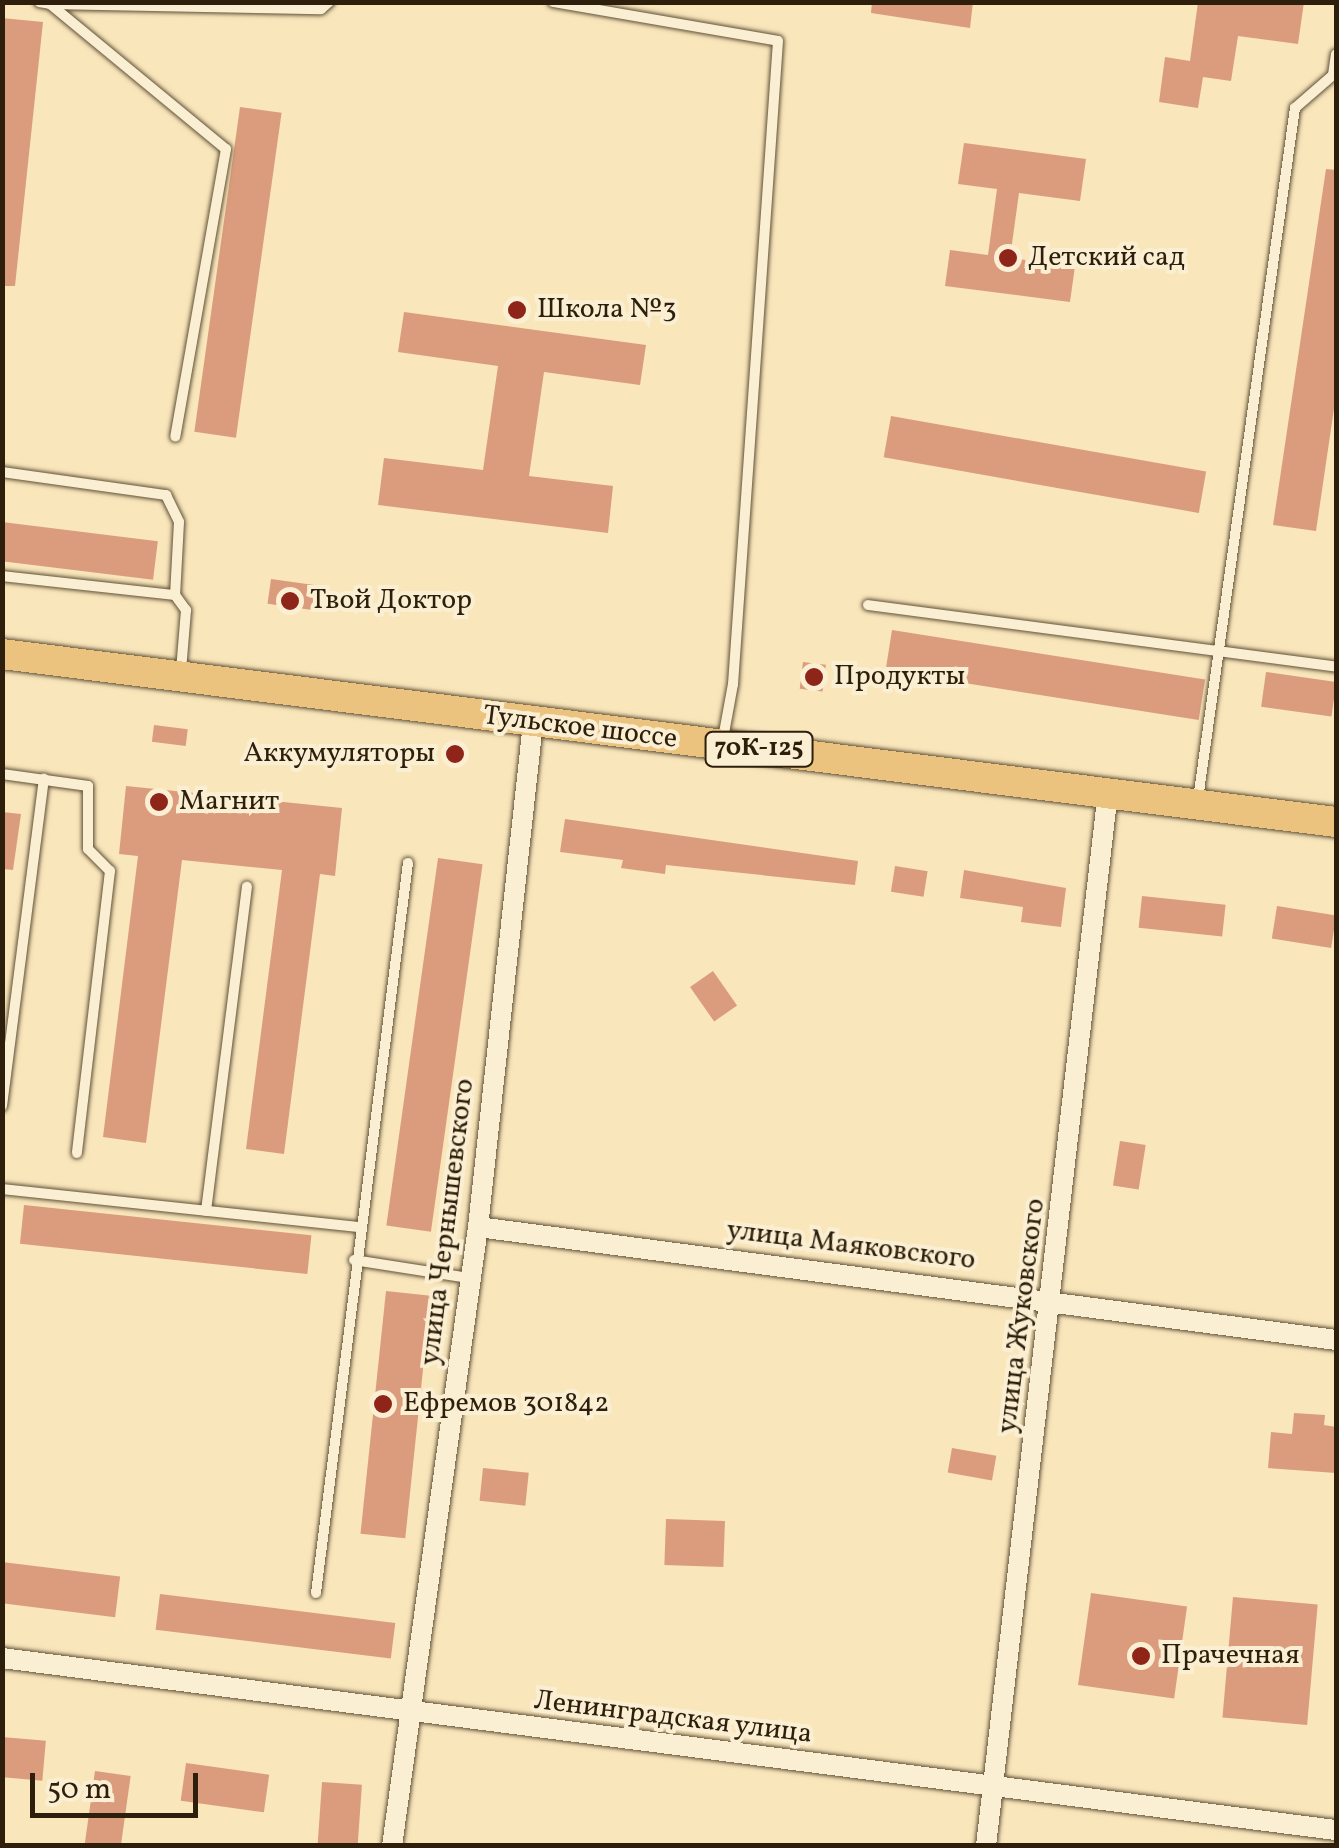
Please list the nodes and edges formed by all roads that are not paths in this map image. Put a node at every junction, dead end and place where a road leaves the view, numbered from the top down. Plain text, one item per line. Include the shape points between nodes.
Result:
1 (329, 2) edge
2 (553, 2) edge
3 (45, 3) edge
4 (1336, 54) edge
5 (175, 437) dead end
6 (2, 472) edge
7 (2, 576) edge
8 (175, 595) junction
9 (868, 605) dead end
10 (1217, 652) junction
11 (2, 654) edge
12 (1336, 667) edge
13 (180, 677) junction
14 (533, 723) junction
15 (722, 744) junction
16 (2, 774) edge
17 (44, 779) junction
18 (1108, 792) junction
19 (1197, 805) junction
20 (1336, 822) edge
21 (408, 863) dead end
22 (247, 888) dead end
23 (2, 1106) edge
24 (78, 1153) dead end
25 (2, 1189) edge
26 (206, 1211) junction
27 (358, 1227) junction
28 (478, 1227) junction
29 (354, 1260) junction
30 (469, 1278) junction
31 (1052, 1298) junction
32 (1336, 1340) edge
33 (316, 1593) dead end
34 (2, 1658) edge
35 (410, 1715) junction
36 (994, 1784) junction
37 (1336, 1830) edge
38 (392, 1846) edge
39 (986, 1846) edge

1 - 3 lane via 322,9
2 - 15 lane via 778,40 733,684
3 - 5 lane via 226,149
4 - 10 lane via 1333,75 1295,108
6 - 8 lane via 166,494 179,522
7 - 8 lane
8 - 13 lane via 186,610
9 - 10 lane
10 - 12 lane
10 - 19 lane
11 - 13 main road, Тульское шоссе / 70К-125
13 - 14 main road, Тульское шоссе / 70К-125
14 - 15 main road, Тульское шоссе / 70К-125
14 - 28 street, улица Чернышевского
15 - 18 main road, Тульское шоссе / 70К-125
16 - 17 lane
17 - 23 lane
17 - 24 lane via 88,786 88,849 110,872
18 - 19 main road, Тульское шоссе / 70К-125
18 - 31 street, улица Жуковского
19 - 20 main road, Тульское шоссе / 70К-125
21 - 27 lane
22 - 26 lane
25 - 26 lane
26 - 27 lane
27 - 29 lane
28 - 30 street, улица Чернышевского
28 - 31 street, улица Маяковского
29 - 30 lane
29 - 33 lane
30 - 35 street, улица Чернышевского
31 - 32 street, улица Маяковского
31 - 36 street, улица Жуковского
34 - 35 street, Ленинградская улица
35 - 36 street, Ленинградская улица
35 - 38 street, улица Чернышевского
36 - 37 street, Ленинградская улица
36 - 39 street, улица Жуковского

